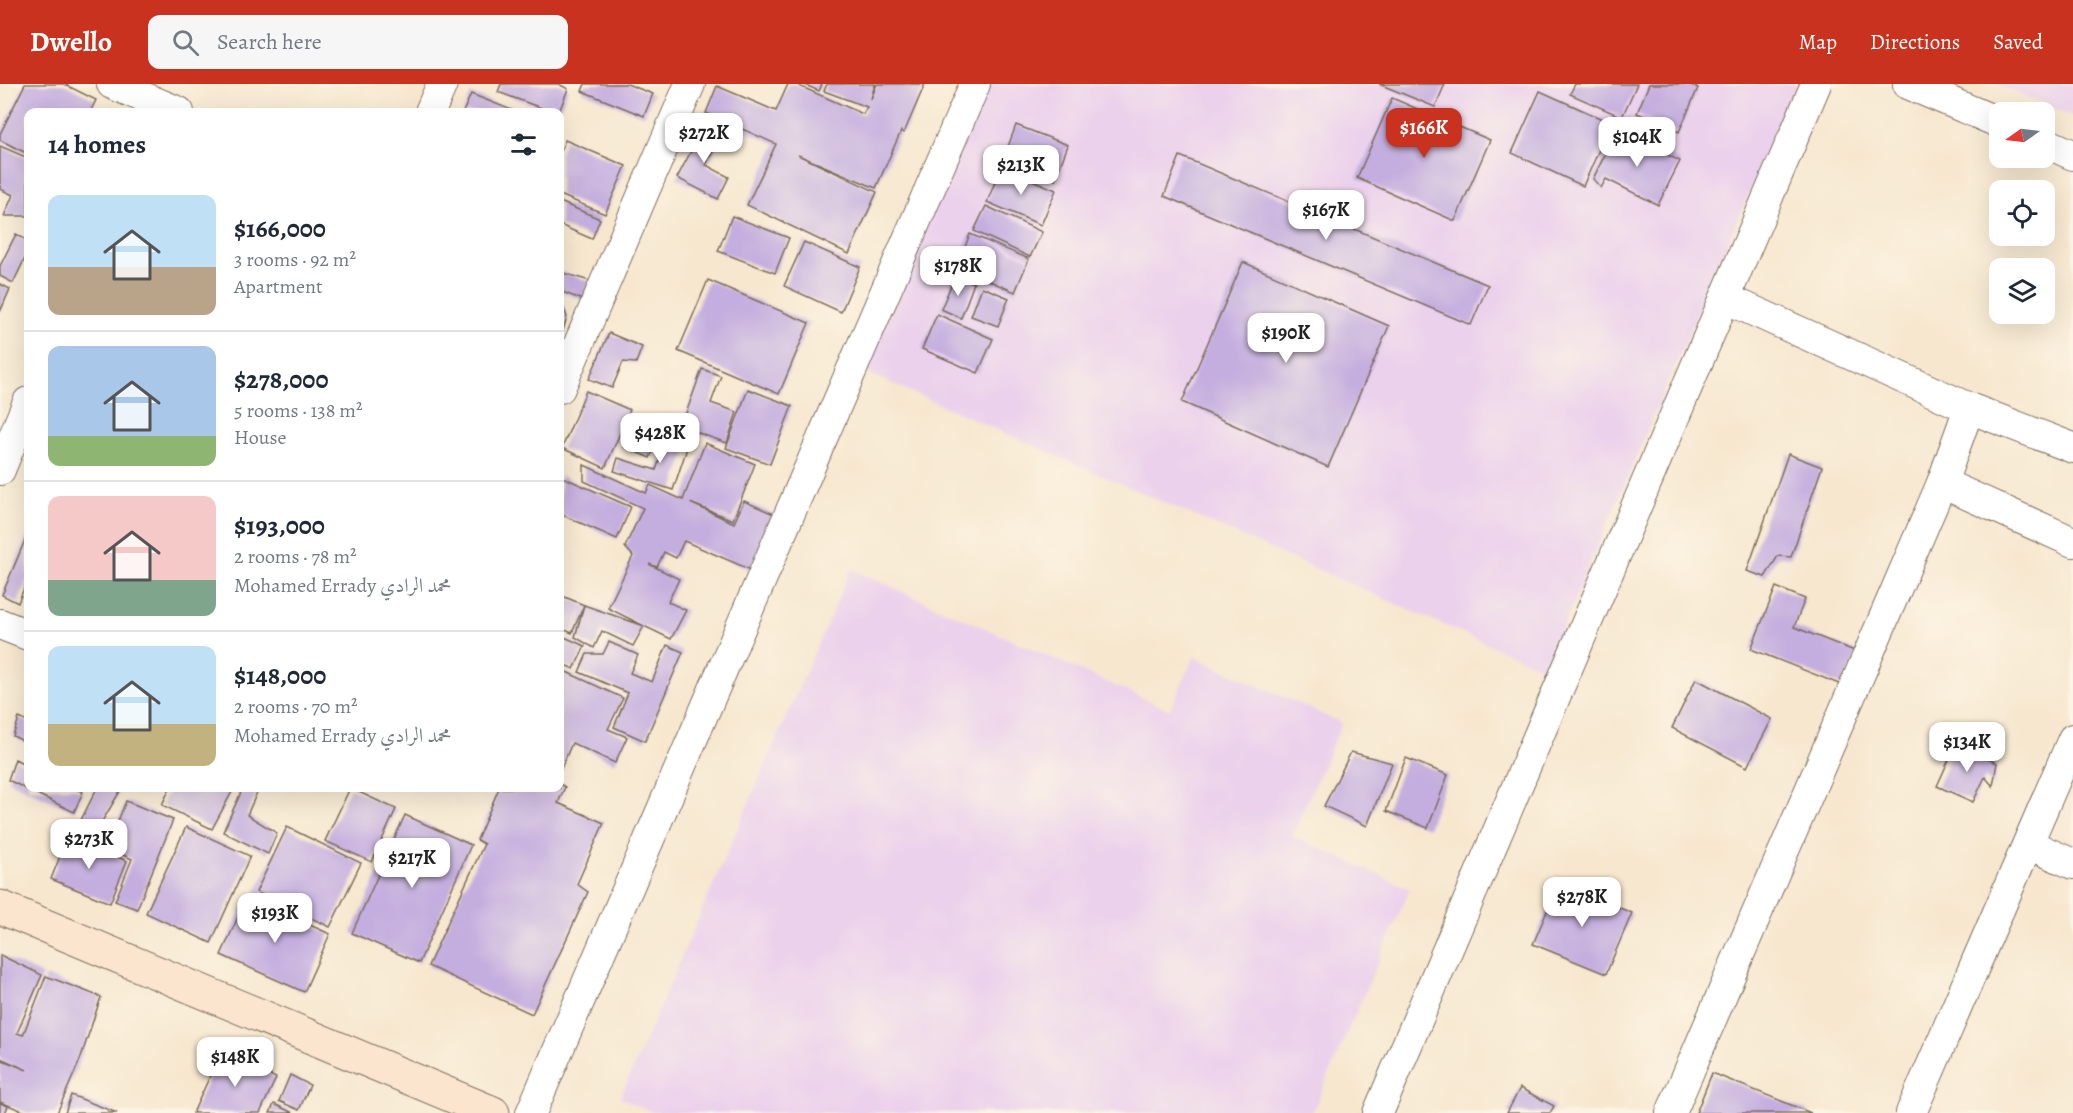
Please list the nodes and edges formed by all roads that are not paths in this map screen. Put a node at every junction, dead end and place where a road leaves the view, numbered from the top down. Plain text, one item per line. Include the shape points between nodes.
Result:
1 (112, 84) edge
2 (690, 84) edge
3 (975, 84) edge
4 (1816, 84) edge
5 (1908, 84) edge
6 (161, 103) edge
7 (1989, 118) edge
8 (2055, 147) edge
9 (2073, 155) edge
10 (1725, 298) junction
11 (564, 379) edge
12 (1969, 408) junction
13 (24, 412) edge
14 (2073, 448) edge
15 (0, 470) edge
16 (1942, 483) junction
17 (2073, 542) edge
18 (0, 624) edge
19 (24, 633) edge
20 (2073, 739) edge
21 (2028, 844) junction
22 (2073, 864) edge
23 (0, 907) edge
24 (493, 1113) edge
25 (531, 1113) edge
26 (1378, 1113) edge
27 (1671, 1113) edge
28 (1911, 1113) edge

1 - 6 street
2 - 11 street
3 - 25 street
4 - 10 street
5 - 7 street
8 - 9 street
10 - 12 street
10 - 26 street
12 - 14 street
12 - 16 street
13 - 15 street
16 - 17 street
16 - 27 street
18 - 19 street
20 - 21 street
21 - 22 street
21 - 28 street
23 - 24 street

